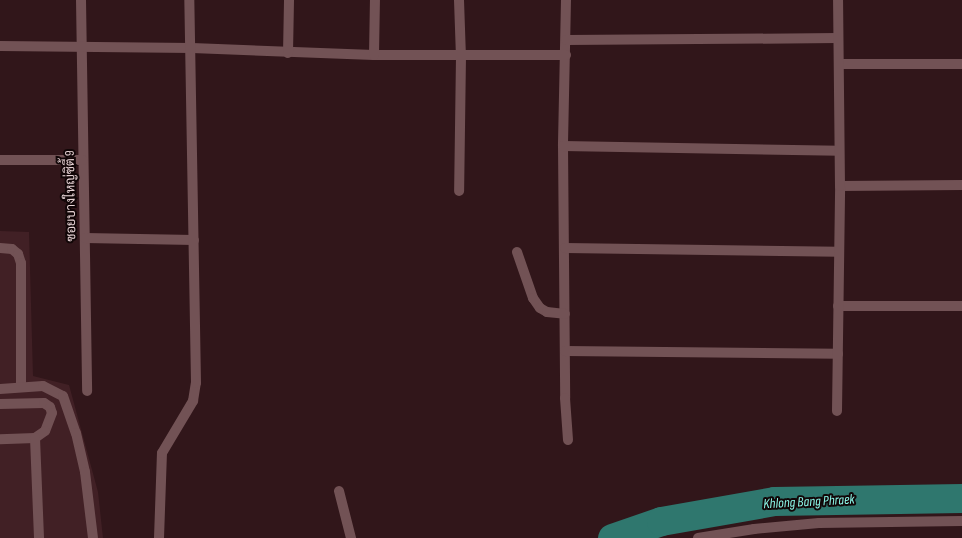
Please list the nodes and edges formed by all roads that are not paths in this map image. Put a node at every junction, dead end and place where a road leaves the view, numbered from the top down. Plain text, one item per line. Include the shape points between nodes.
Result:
1 (81, 0) edge
2 (189, 0) edge
3 (289, 0) edge
4 (375, 0) edge
5 (459, 0) edge
6 (566, 0) edge
7 (838, 0) edge
8 (838, 38) junction
9 (566, 40) junction
10 (0, 46) edge
11 (82, 46) junction
12 (192, 48) junction
13 (288, 53) junction
14 (374, 55) junction
15 (566, 55) junction
16 (461, 56) junction
17 (839, 64) junction
18 (962, 64) edge
19 (563, 146) junction
20 (839, 151) junction
21 (0, 160) edge
22 (83, 160) junction
23 (962, 185) edge
24 (840, 186) junction
25 (459, 191) dead end
26 (85, 238) junction
27 (194, 240) junction
28 (0, 248) edge
29 (565, 248) junction
30 (517, 252) dead end
31 (838, 252) junction
32 (838, 306) junction
33 (962, 306) edge
34 (565, 314) junction
35 (565, 351) junction
36 (838, 354) junction
37 (21, 387) junction
38 (0, 389) edge
39 (87, 391) dead end
40 (0, 404) edge
41 (837, 411) dead end
42 (35, 438) junction
43 (0, 439) edge
44 (568, 440) dead end
45 (339, 490) dead end
46 (962, 521) edge
47 (734, 535) edge
48 (40, 538) edge
49 (93, 538) edge
50 (159, 538) edge
51 (351, 538) edge
52 (698, 538) edge

1 - 11 street, ซอยบางใหญ่ซิตี้ 9
2 - 12 street
3 - 13 street
4 - 14 street
5 - 16 street
6 - 9 street
7 - 8 street
8 - 9 street
8 - 17 street
9 - 15 street
10 - 11 street
11 - 12 street
11 - 22 street, ซอยบางใหญ่ซิตี้ 9
12 - 13 street
12 - 27 street
13 - 14 street
14 - 16 street
15 - 16 street
15 - 19 street
16 - 25 street
17 - 18 street
17 - 20 street
19 - 20 street
19 - 29 street
20 - 24 street
21 - 22 street
22 - 26 street, ซอยบางใหญ่ซิตี้ 9
23 - 24 street
24 - 31 street
26 - 27 street
26 - 39 street, ซอยบางใหญ่ซิตี้ 9
27 - 50 street via 196,383 193,401 162,453
28 - 37 street via 12,249 18,254 21,263
29 - 31 street
29 - 34 street
30 - 34 street via 533,298 540,308 547,312
31 - 32 street
32 - 33 street
32 - 36 street
34 - 35 street
35 - 36 street
35 - 44 street
36 - 41 street
37 - 38 street
37 - 49 street via 43,386 63,396 76,433 85,472
40 - 42 street via 44,403 50,407 50,422 45,431
42 - 43 street
42 - 48 street
45 - 51 street
46 - 47 street via 866,520
47 - 52 street

